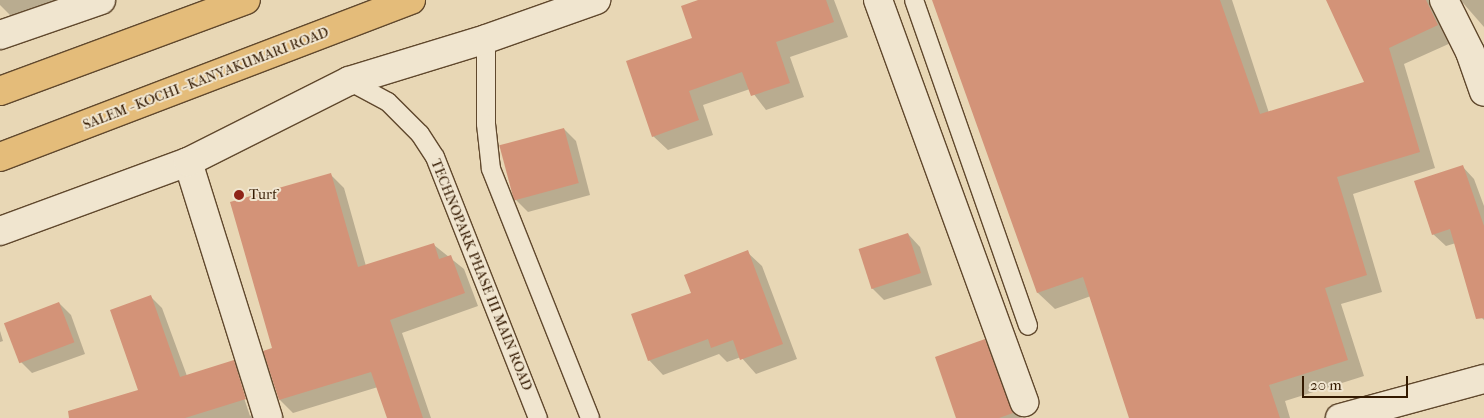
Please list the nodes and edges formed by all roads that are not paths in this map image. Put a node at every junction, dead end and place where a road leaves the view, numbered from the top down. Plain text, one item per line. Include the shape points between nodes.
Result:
1 (101, 0) edge
2 (246, 0) edge
3 (411, 0) edge
4 (596, 0) edge
5 (878, 0) edge
6 (914, 0) edge
7 (1444, 0) edge
8 (0, 35) edge
9 (486, 39) junction
10 (349, 81) junction
11 (0, 91) edge
12 (1484, 92) edge
13 (0, 158) edge
14 (188, 162) junction
15 (0, 231) edge
16 (1028, 326) dead end
17 (1484, 379) edge
18 (1024, 402) dead end
19 (268, 418) edge
20 (538, 418) edge
21 (590, 418) edge
22 (1340, 418) edge

1 - 8 street
2 - 11 highway
3 - 13 highway, SALEM - KOCHI - KANYAKUMARI ROAD
4 - 9 street
5 - 18 street
6 - 16 lane
7 - 12 street via 1470,52
9 - 10 street
9 - 21 lane via 485,95 491,169
10 - 14 street
10 - 20 lane, TECHNOPARK PHASE III MAIN ROAD via 388,102 420,134 435,157
14 - 15 street
14 - 19 street
17 - 22 street

